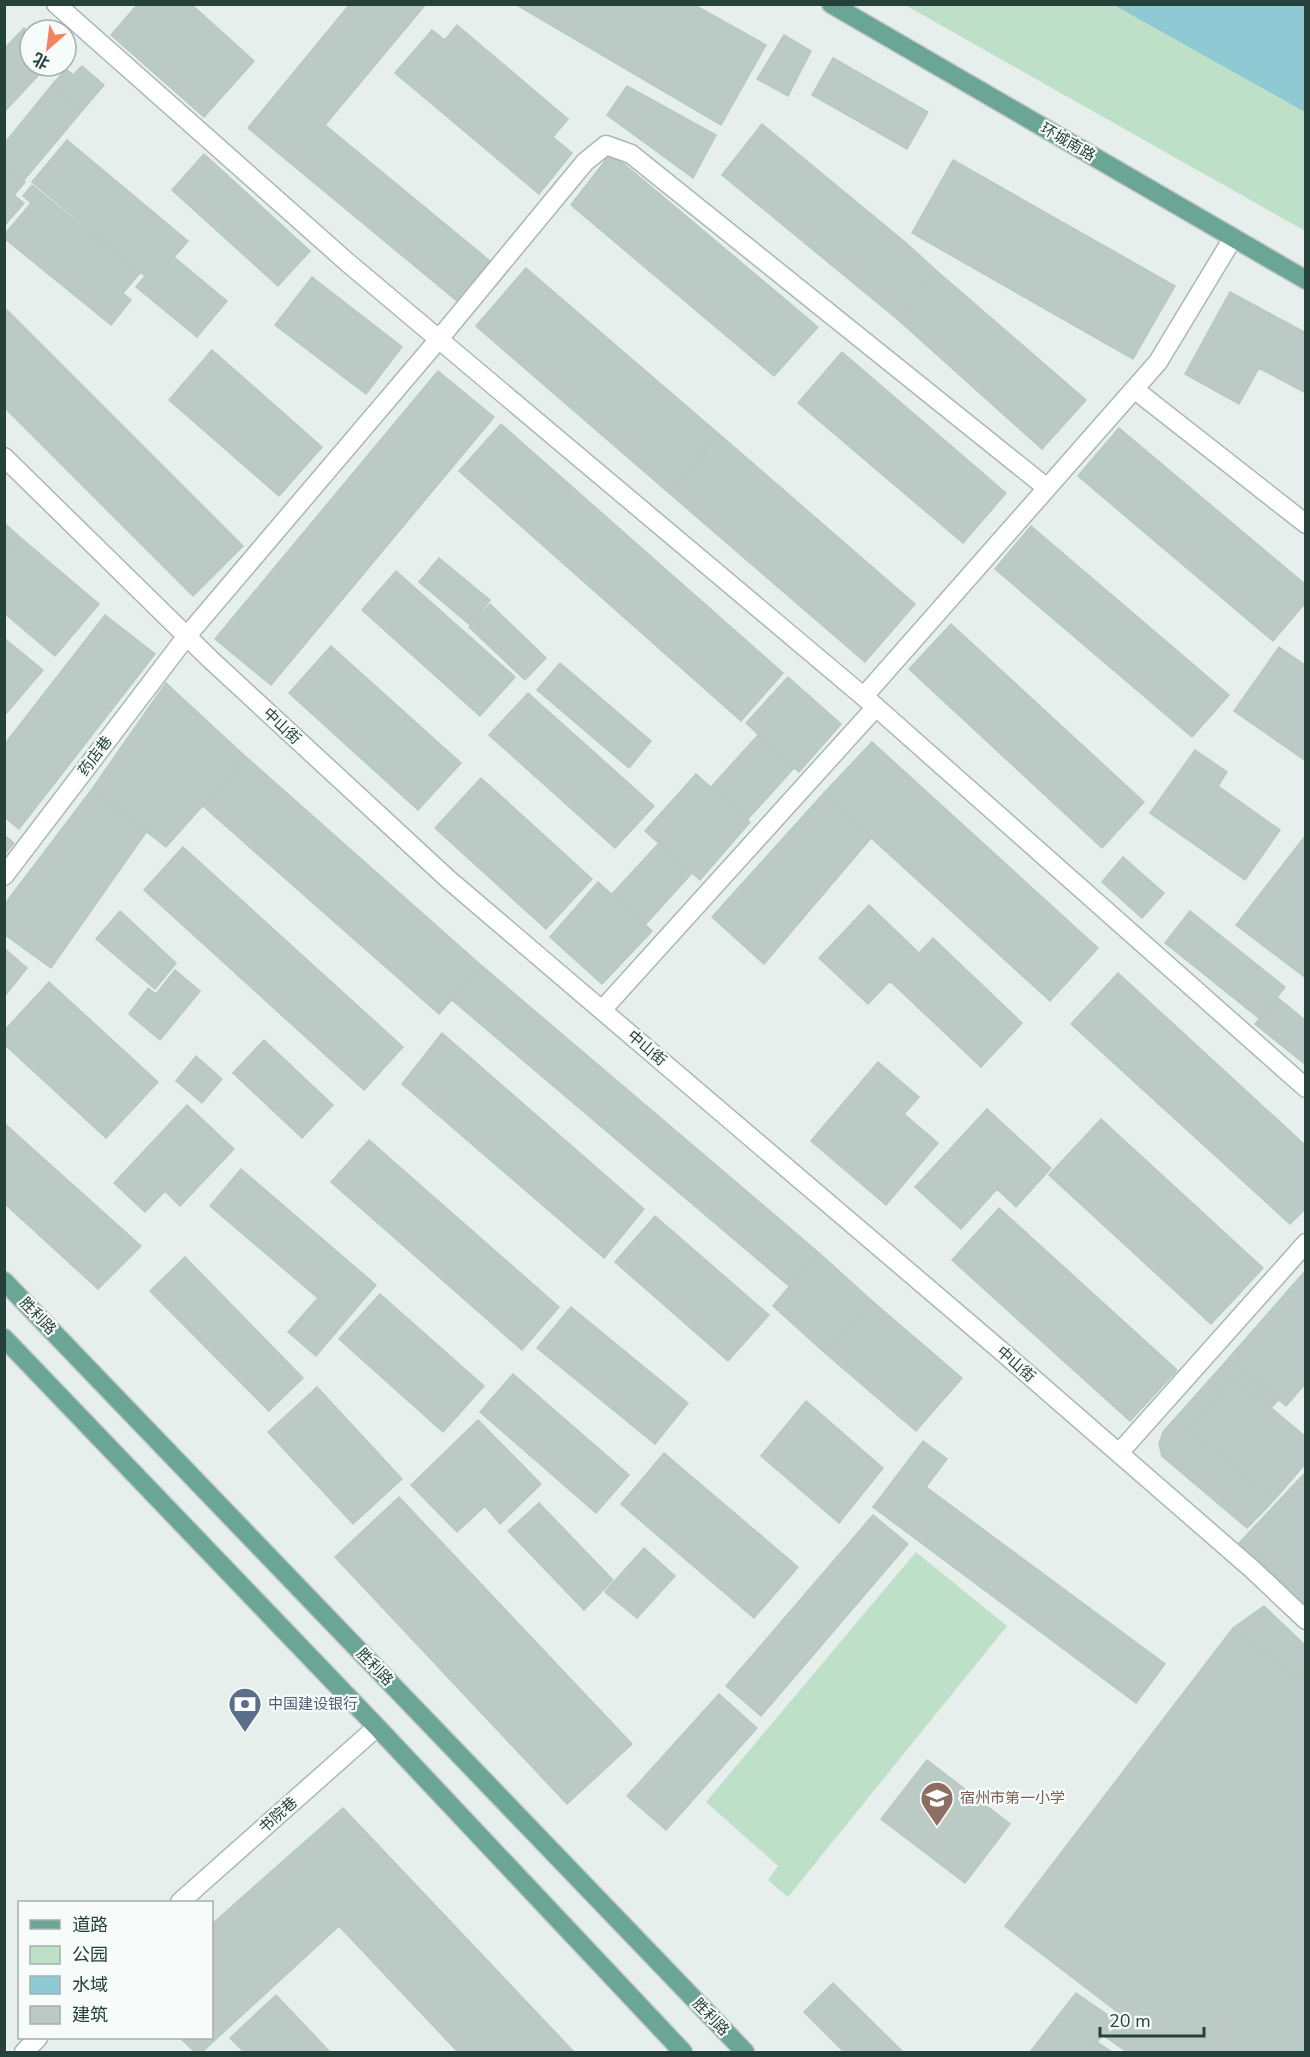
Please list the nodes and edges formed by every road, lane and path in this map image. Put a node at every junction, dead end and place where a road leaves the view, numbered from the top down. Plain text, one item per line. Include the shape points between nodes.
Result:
1 (56, 4) edge
2 (831, 4) edge
3 (1233, 238) junction
4 (1305, 280) edge
5 (439, 339) junction
6 (1134, 389) junction
7 (4, 457) edge
8 (1047, 488) junction
9 (1305, 524) edge
10 (186, 636) junction
11 (870, 702) junction
12 (4, 876) edge
13 (602, 1010) junction
14 (1305, 1088) edge
15 (1305, 1243) edge
16 (4, 1281) edge
17 (4, 1338) edge
18 (1119, 1453) junction
19 (1305, 1620) edge
20 (377, 1727) junction
21 (181, 1901) edge
22 (36, 2039) edge
23 (24, 2052) edge
24 (683, 2052) edge
25 (745, 2052) edge

1 - 5 street
2 - 3 main road, 环城南路
3 - 4 main road, 环城南路
3 - 6 street via 1158,362
5 - 8 street, 药店巷 via 585,162 606,145 631,154
5 - 10 street, 药店巷
5 - 11 street
6 - 8 street
6 - 9 street
7 - 10 street, 中山街
8 - 11 street
10 - 12 street, 药店巷
10 - 13 street, 中山街 via 448,879
11 - 13 street
11 - 14 street
13 - 18 street, 中山街
15 - 18 street
16 - 25 main road, 胜利路
17 - 20 main road
18 - 19 street, 中山街
20 - 21 street, 书院巷
20 - 24 main road
22 - 23 street

